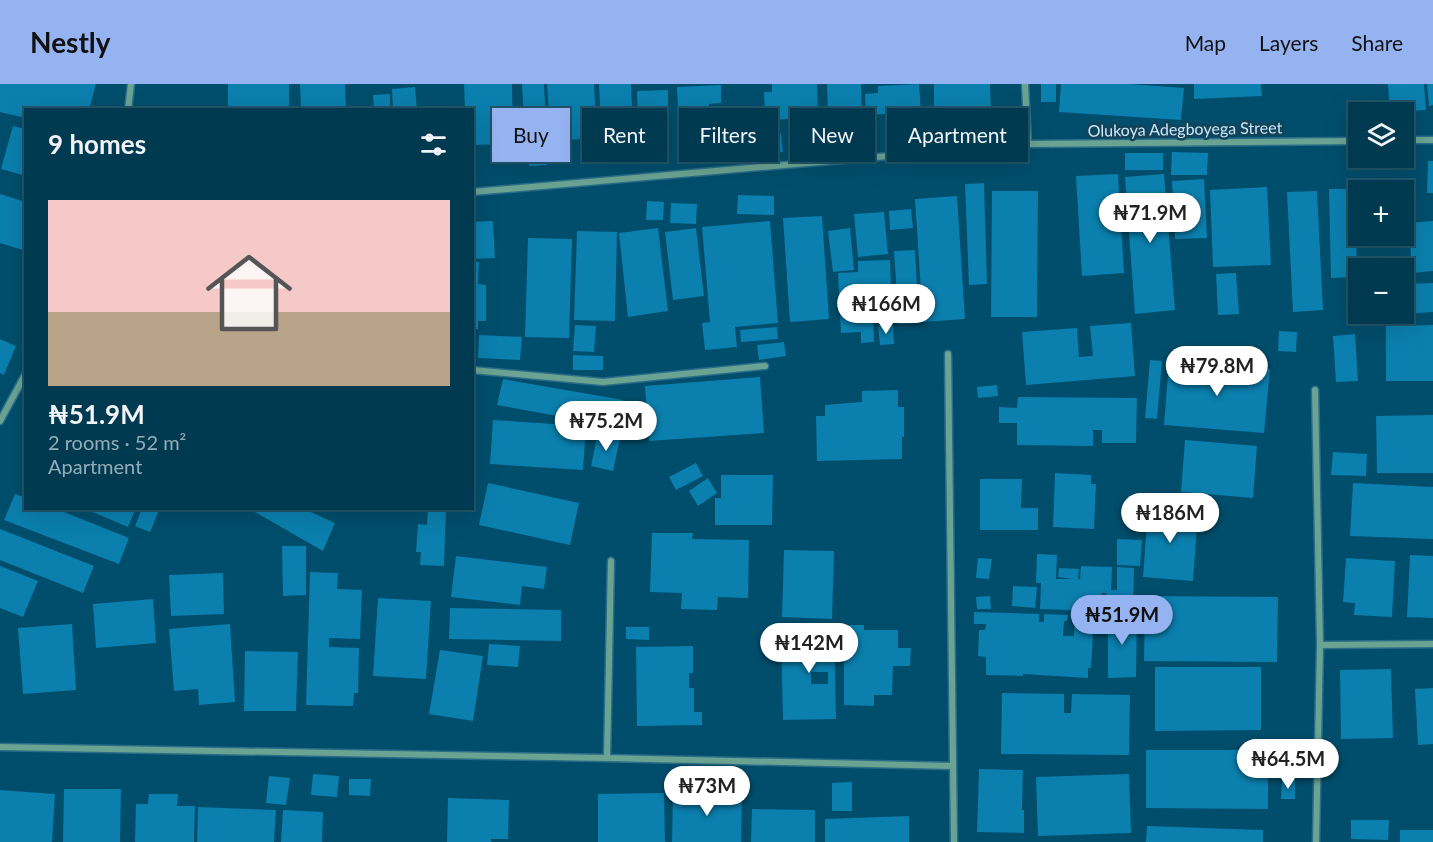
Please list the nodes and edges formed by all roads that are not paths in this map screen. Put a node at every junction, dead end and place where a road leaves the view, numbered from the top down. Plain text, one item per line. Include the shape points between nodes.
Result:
1 (131, 84) edge
2 (1025, 84) edge
3 (128, 108) edge
4 (1026, 108) edge
5 (1414, 140) edge
6 (1433, 140) edge
7 (1348, 141) edge
8 (1028, 144) edge
9 (887, 156) edge
10 (474, 192) edge
11 (948, 354) dead end
12 (765, 366) dead end
13 (474, 370) edge
14 (24, 377) edge
15 (1315, 390) dead end
16 (0, 421) edge
17 (611, 561) dead end
18 (1433, 644) edge
19 (1320, 645) junction
20 (0, 747) edge
21 (607, 758) junction
22 (953, 766) junction
23 (954, 842) edge
24 (1316, 842) edge

1 - 3 street
2 - 4 street
5 - 6 street
7 - 8 street, Olukoya Adegboyega Street
9 - 10 street, Olukoya Adegboyega Street
11 - 22 street
12 - 13 street via 603,382
14 - 16 street
15 - 19 street
17 - 21 street
18 - 19 street
19 - 24 street
20 - 21 street
21 - 22 street
22 - 23 street

